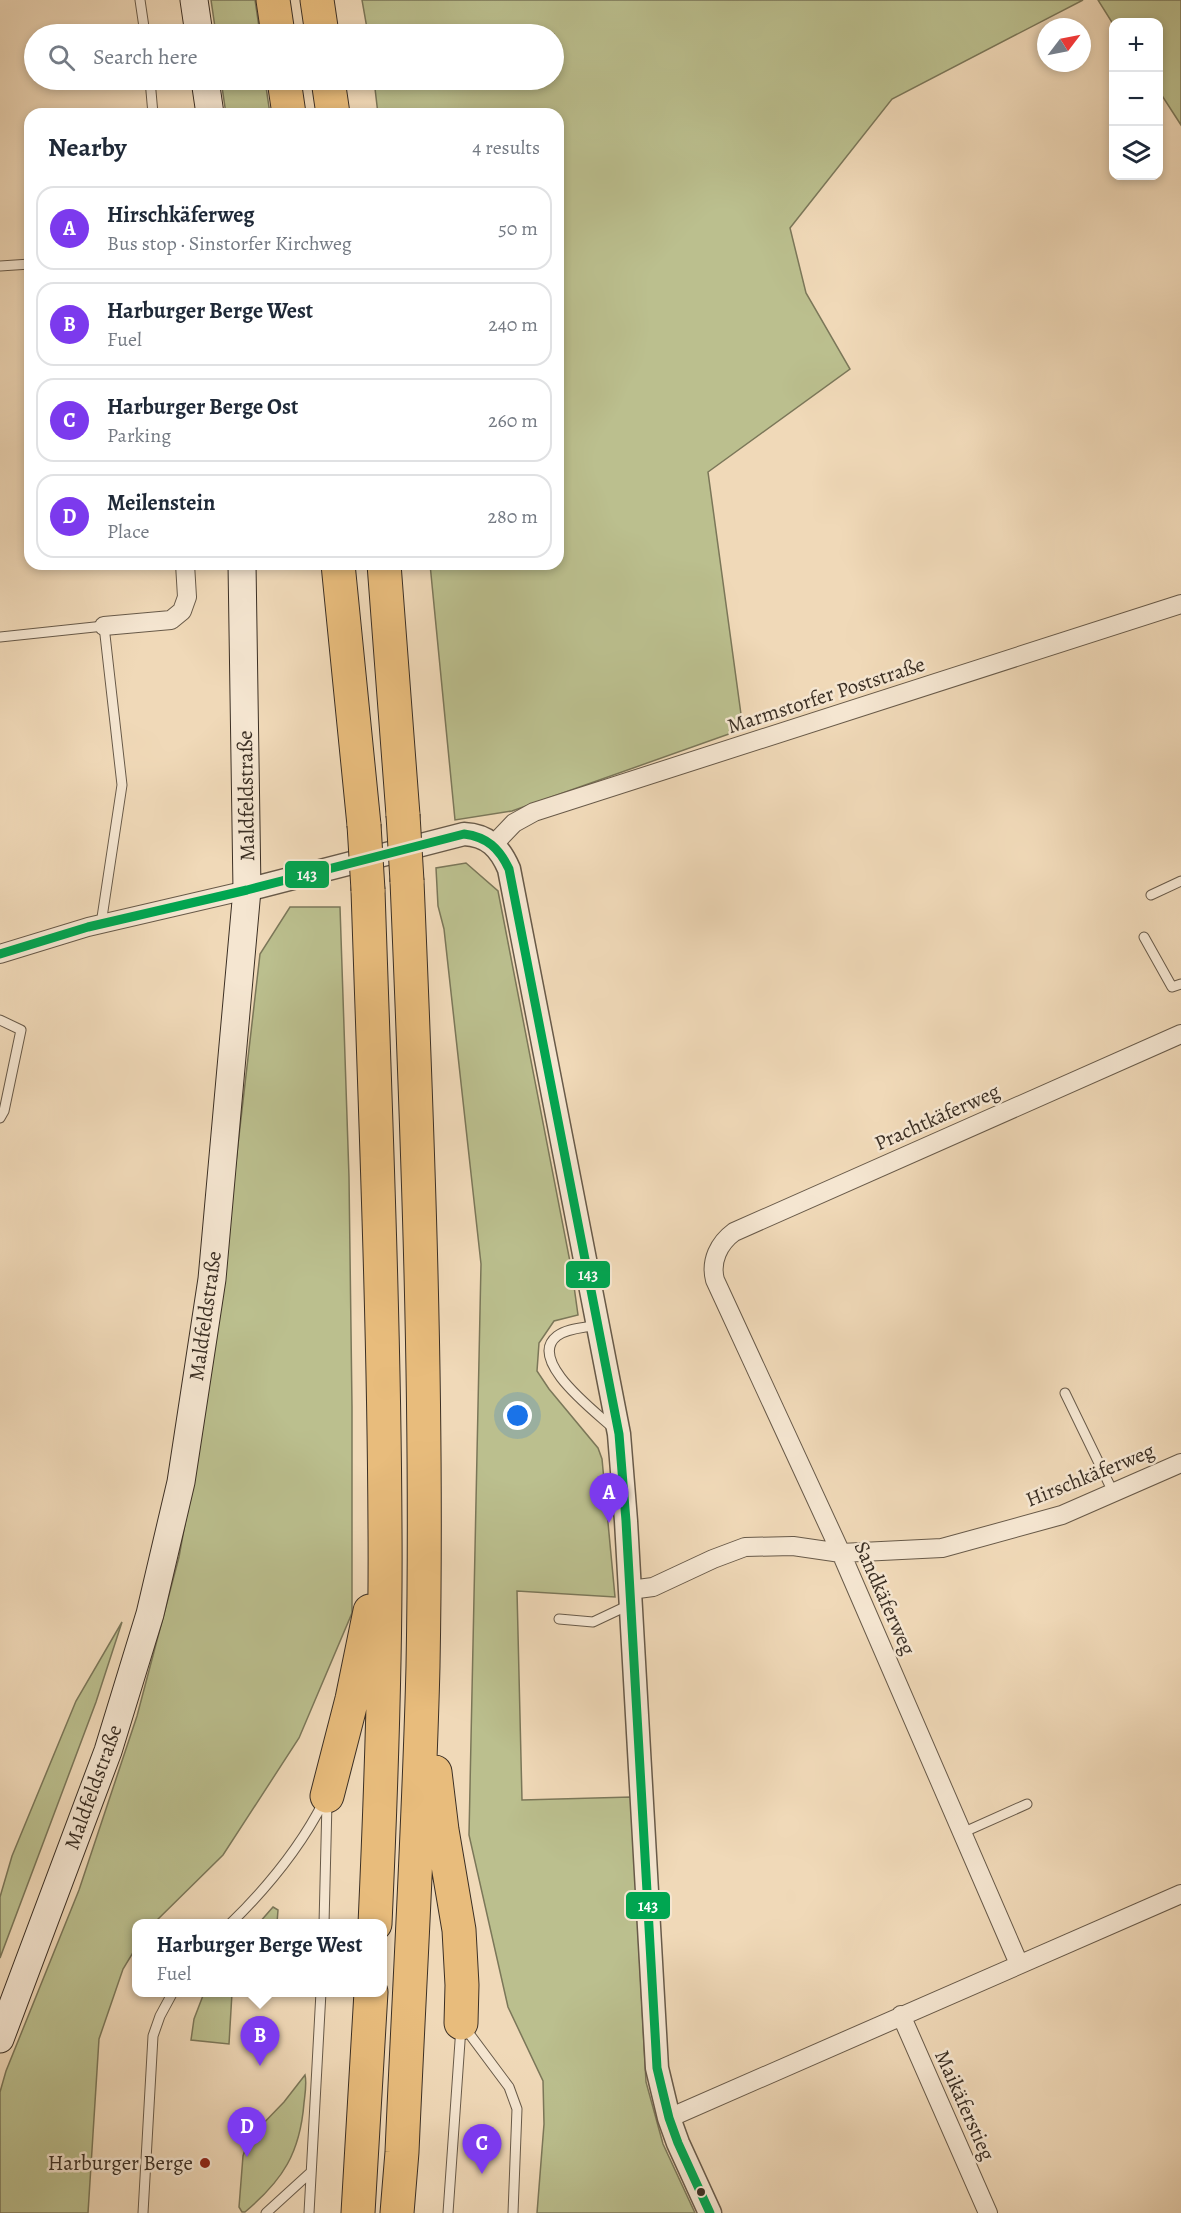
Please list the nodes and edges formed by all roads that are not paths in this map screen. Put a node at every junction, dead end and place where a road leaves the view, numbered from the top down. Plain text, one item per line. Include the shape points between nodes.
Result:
1 (140, 0) edge
2 (194, 0) edge
3 (273, 0) edge
4 (317, 0) edge
5 (144, 24) edge
6 (198, 24) edge
7 (277, 24) edge
8 (321, 24) edge
9 (151, 90) edge
10 (206, 90) edge
11 (285, 90) edge
12 (329, 90) edge
13 (152, 108) edge
14 (209, 108) edge
15 (288, 108) edge
16 (332, 108) edge
17 (24, 265) edge
18 (0, 267) edge
19 (185, 570) edge
20 (242, 570) edge
21 (339, 570) edge
22 (384, 570) edge
23 (1181, 604) edge
24 (104, 626) junction
25 (0, 637) edge
26 (498, 849) junction
27 (1181, 881) edge
28 (247, 890) junction
29 (1151, 895) dead end
30 (101, 924) junction
31 (1144, 937) dead end
32 (0, 954) edge
33 (1181, 984) edge
34 (0, 1020) edge
35 (1181, 1034) edge
36 (0, 1118) edge
37 (718, 1251) joint
38 (597, 1325) junction
39 (1065, 1393) dead end
40 (619, 1434) junction
41 (1181, 1462) edge
42 (1113, 1492) junction
43 (385, 1530) junction
44 (841, 1553) junction
45 (631, 1597) junction
46 (560, 1619) dead end
47 (423, 1666) junction
48 (327, 1796) junction
49 (1027, 1804) dead end
50 (962, 1833) junction
51 (1181, 1894) edge
52 (234, 1919) edge
53 (324, 1919) edge
54 (375, 1919) edge
55 (1019, 1965) junction
56 (170, 1997) edge
57 (321, 1997) edge
58 (371, 1997) edge
59 (901, 2016) junction
60 (461, 2024) junction
61 (0, 2039) edge
62 (669, 2118) junction
63 (311, 2172) junction
64 (143, 2213) edge
65 (266, 2213) edge
66 (309, 2213) edge
67 (358, 2213) edge
68 (397, 2213) edge
69 (448, 2213) edge
70 (513, 2213) edge
71 (710, 2213) edge
72 (988, 2213) edge

1 - 5 lane
2 - 6 main road
3 - 7 highway
4 - 8 highway
9 - 13 lane
10 - 14 main road
11 - 15 highway
12 - 16 highway
17 - 18 lane
19 - 24 street via 187,597 182,611 171,620
20 - 28 main road, Maldfeldstraße
21 - 43 highway, bridge via 368,890
22 - 47 highway, bridge via 403,815 420,1196
23 - 26 street, Marmstorfer Poststraße via 534,812 514,823
24 - 25 lane
24 - 30 lane via 122,785
26 - 28 street via 481,836 464,834
26 - 38 street via 509,869
27 - 29 lane
28 - 30 street
28 - 61 main road, Maldfeldstraße via 212,1279 181,1482 150,1614 108,1752
30 - 32 street
31 - 33 lane via 1172,987
34 - 36 lane via 21,1030
35 - 37 street, Prachtkäferweg via 740,1229 727,1237
37 - 44 street, Sandkäferweg via 713,1267 715,1280
38 - 40 street
38 - 40 lane via 556,1336 549,1346 549,1358 560,1378
39 - 42 lane
40 - 45 street
41 - 42 street, Hirschkäferweg
42 - 44 street, Hirschkäferweg via 1062,1515 942,1548
43 - 48 highway via 354,1688
43 - 54 highway
44 - 45 street, Hirschkäferweg via 793,1546 745,1548
44 - 50 street, Sandkäferweg
45 - 46 lane via 593,1622
45 - 62 street via 657,2068
47 - 60 highway via 442,1830 459,1930
47 - 68 highway
48 - 52 lane via 289,1859
48 - 53 lane
49 - 50 lane
50 - 55 street, Sandkäferweg
51 - 55 street
55 - 59 street
56 - 64 lane via 153,2036
57 - 63 lane
58 - 67 highway
59 - 62 street
59 - 72 street, Maikäferstieg
60 - 69 lane
60 - 70 lane via 509,2087 517,2109
62 - 71 street
63 - 65 lane
63 - 66 lane

